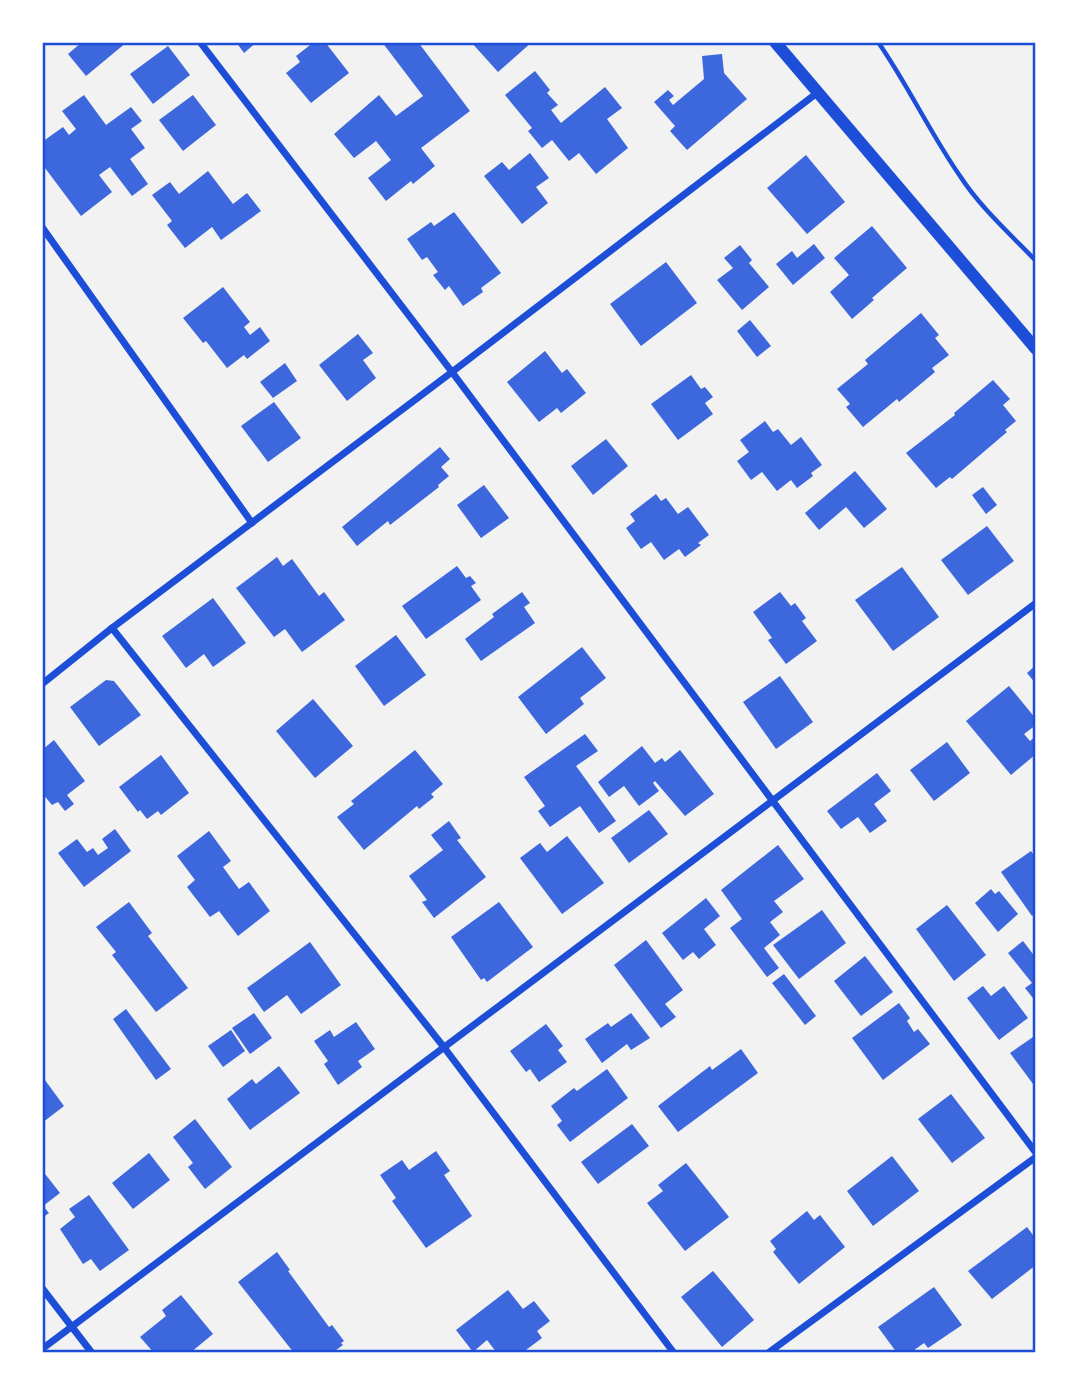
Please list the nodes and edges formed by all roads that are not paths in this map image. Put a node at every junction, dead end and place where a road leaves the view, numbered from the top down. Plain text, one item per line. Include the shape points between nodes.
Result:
1 (200, 42) edge
2 (775, 42) edge
3 (817, 93) junction
4 (42, 227) edge
5 (1036, 349) edge
6 (452, 372) junction
7 (252, 523) junction
8 (1036, 603) edge
9 (112, 628) junction
10 (42, 684) edge
11 (771, 801) junction
12 (443, 1046) junction
13 (1036, 1155) edge
14 (42, 1287) edge
15 (72, 1327) junction
16 (42, 1349) edge
17 (92, 1353) edge
18 (674, 1353) edge
19 (768, 1353) edge

1 - 6 street
2 - 3 street
3 - 5 street
3 - 6 street
4 - 7 street
6 - 7 street
6 - 11 street
7 - 9 street
8 - 11 street
9 - 10 street
9 - 12 street
11 - 12 street
11 - 13 street
12 - 15 street
12 - 18 street
13 - 19 street
14 - 15 street
15 - 16 street
15 - 17 street

